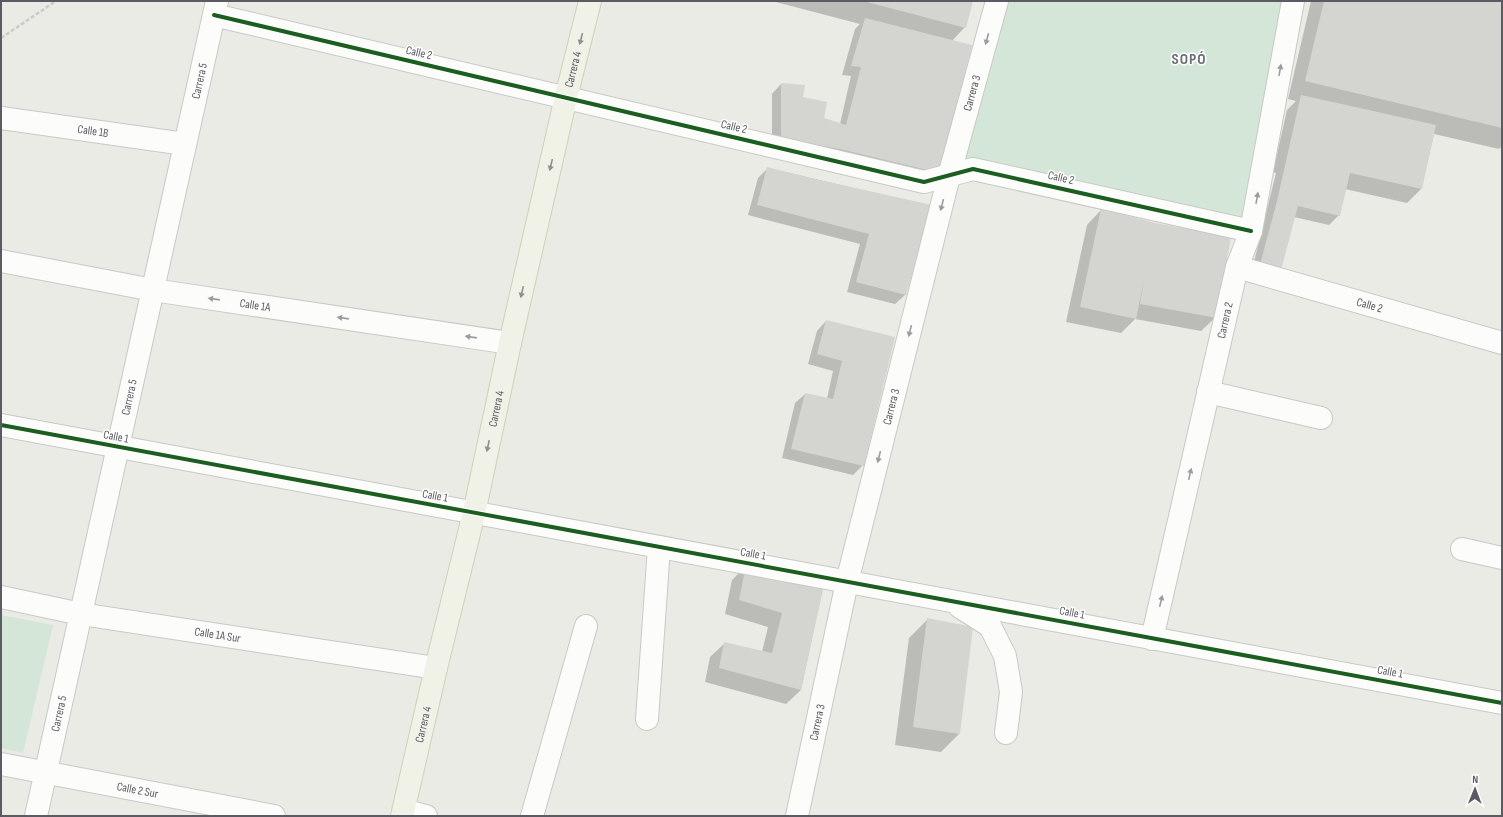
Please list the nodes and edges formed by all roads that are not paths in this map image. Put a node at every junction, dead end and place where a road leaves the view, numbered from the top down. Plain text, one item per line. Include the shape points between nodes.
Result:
1 (590, 1) edge
2 (997, 1) edge
3 (1293, 1) edge
4 (215, 8) edge
5 (566, 97) junction
6 (1, 118) edge
7 (185, 144) junction
8 (949, 176) junction
9 (1251, 231) junction
10 (1, 261) edge
11 (1238, 267) junction
12 (153, 290) junction
13 (510, 343) junction
14 (1502, 343) edge
15 (1208, 392) junction
16 (1321, 418) dead end
17 (1, 426) edge
18 (118, 447) junction
19 (474, 513) junction
20 (659, 547) junction
21 (1462, 549) dead end
22 (1502, 558) edge
23 (847, 582) junction
24 (1, 597) edge
25 (953, 602) junction
26 (80, 614) junction
27 (586, 626) dead end
28 (1152, 639) junction
29 (436, 668) junction
30 (1502, 703) edge
31 (647, 718) dead end
32 (1006, 733) dead end
33 (1, 764) edge
34 (45, 773) junction
35 (403, 813) edge
36 (36, 816) edge
37 (274, 816) edge
38 (426, 816) edge
39 (532, 816) edge
40 (797, 816) edge

1 -> 5 main road, Carrera 4
2 -> 8 street, Carrera 3
9 -> 3 street, Carrera 2
4 - 5 street, Calle 2
4 - 7 street, Carrera 5
5 - 8 street, Calle 2 via 924,182
5 -> 13 main road, Carrera 4
6 - 7 street, Calle 1B
7 - 12 street, Carrera 5
8 - 9 street, Calle 2 via 973,169
8 -> 23 street, Carrera 3
9 - 11 street, Carrera 2
10 - 12 street, Calle 1A
11 - 14 street, Calle 2
11 - 15 street, Carrera 2
13 -> 12 street, Calle 1A
12 - 18 street, Carrera 5
13 -> 19 main road, Carrera 4
15 - 16 street
28 -> 15 street, Carrera 2
17 - 18 street, Calle 1
18 - 19 street, Calle 1
18 - 26 street, Carrera 5
19 - 20 street, Calle 1
19 - 29 main road, Carrera 4
20 - 23 street, Calle 1
20 - 31 street
21 - 22 street
23 - 25 street, Calle 1
23 - 40 street, Carrera 3
24 - 26 street, Calle 1A Sur
25 - 28 street, Calle 1
25 - 32 street via 990,626 1005,656 1011,692
26 - 29 street, Calle 1A Sur
26 - 34 street, Carrera 5
27 - 39 street
28 - 30 street, Calle 1
29 - 35 main road, Carrera 4
33 - 34 street, Calle 2 Sur
34 - 36 street, Carrera 5
34 - 37 street, Calle 2 Sur
35 - 38 street

